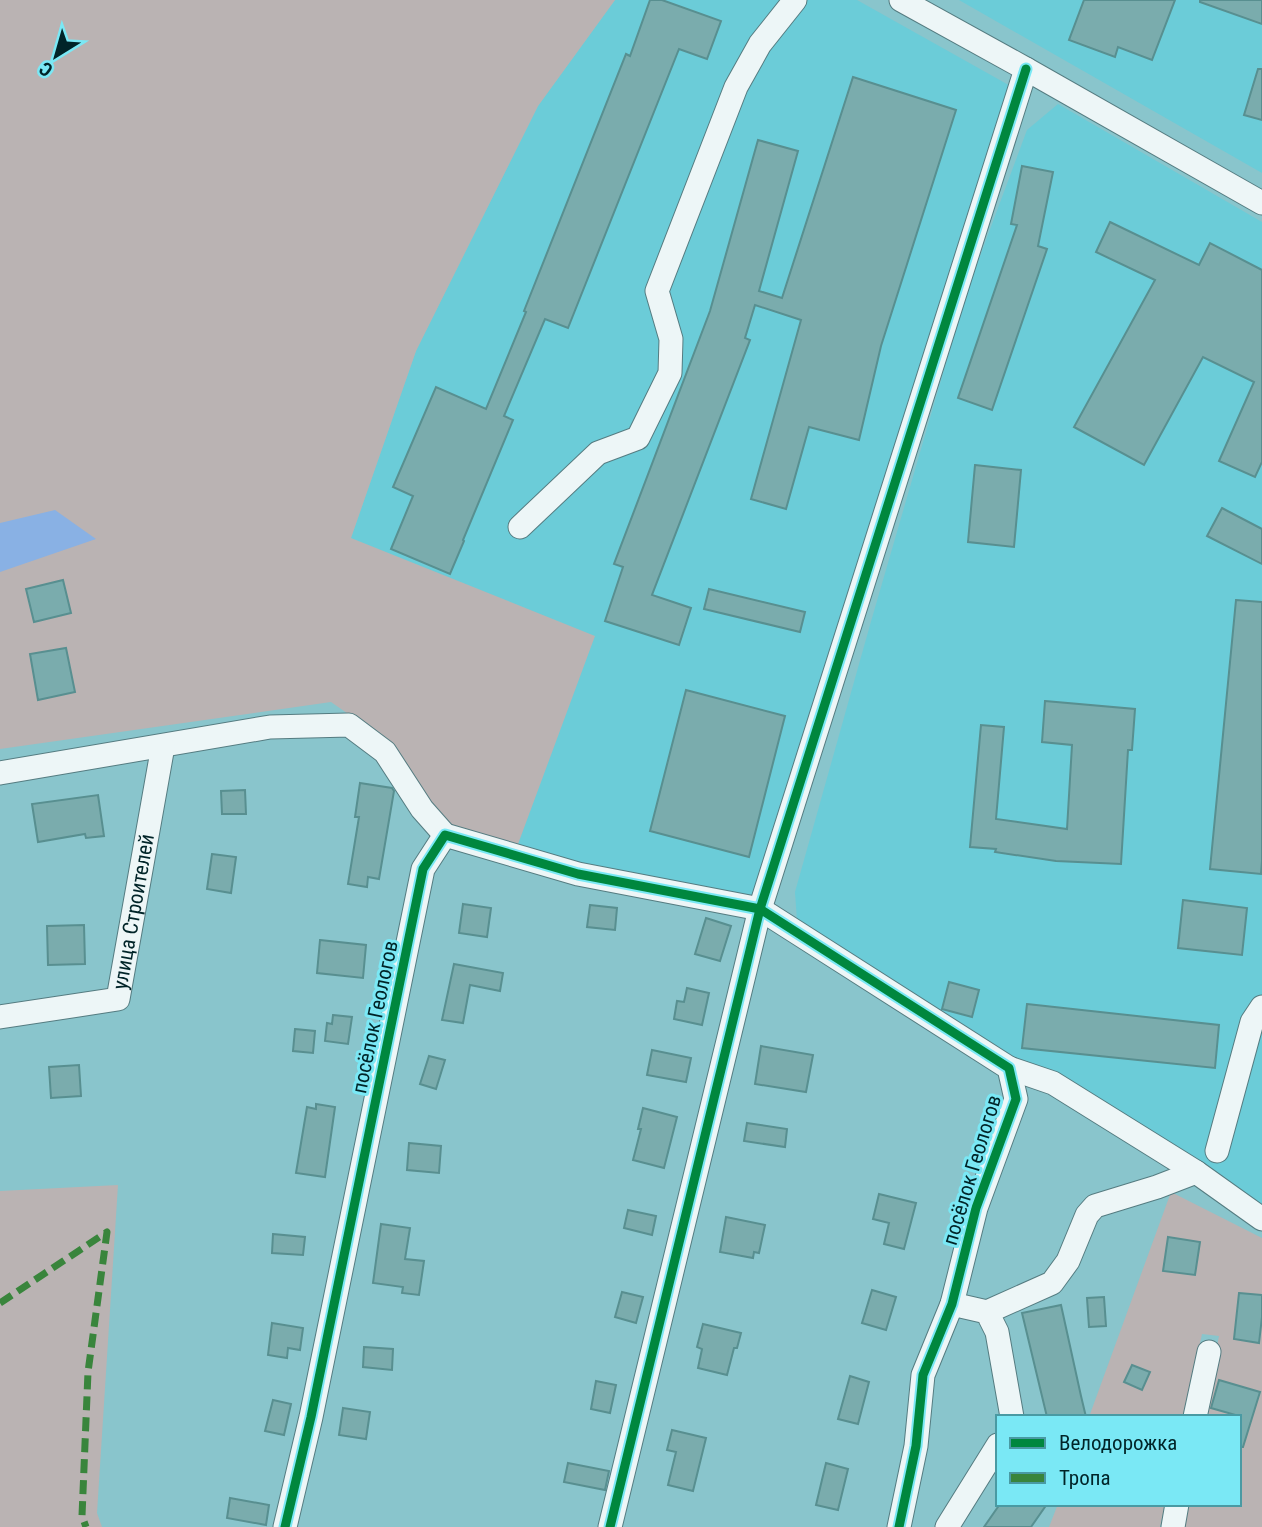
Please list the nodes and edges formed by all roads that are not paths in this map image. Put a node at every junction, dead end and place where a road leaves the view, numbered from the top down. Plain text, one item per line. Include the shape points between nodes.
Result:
1 (795, 0) edge
2 (901, 0) edge
3 (1026, 69) junction
4 (1262, 202) edge
5 (520, 527) dead end
6 (163, 746) junction
7 (0, 773) edge
8 (445, 835) junction
9 (760, 909) junction
10 (1262, 1007) edge
11 (0, 1017) edge
12 (1009, 1068) junction
13 (1217, 1151) dead end
14 (1196, 1172) junction
15 (1262, 1219) edge
16 (952, 1304) junction
17 (988, 1312) junction
18 (1209, 1352) dead end
19 (1012, 1415) edge
20 (1195, 1415) edge
21 (996, 1448) edge
22 (1177, 1506) edge
23 (285, 1527) edge
24 (610, 1527) edge
25 (899, 1527) edge
26 (947, 1527) edge
27 (1173, 1527) edge

1 - 5 street via 760,44 736,87 657,291 671,339 670,373 638,438 598,453
2 - 3 street
3 - 4 street
3 - 9 street
6 - 7 street
6 - 8 street via 271,727 349,725 385,752
6 - 11 street, улица Строителей via 118,999
8 - 9 street, посёлок Геологов via 578,874
8 - 23 street, посёлок Геологов via 423,869
9 - 12 street, посёлок Геологов
9 - 24 street
10 - 13 street via 1252,1022
12 - 14 street via 1053,1083
12 - 16 street, посёлок Геологов via 1016,1099 976,1208
14 - 15 street
14 - 17 street via 1095,1206 1052,1283
16 - 17 street
16 - 25 street, посёлок Геологов via 923,1375 916,1446
17 - 19 street
18 - 20 street
21 - 26 street
22 - 27 street

